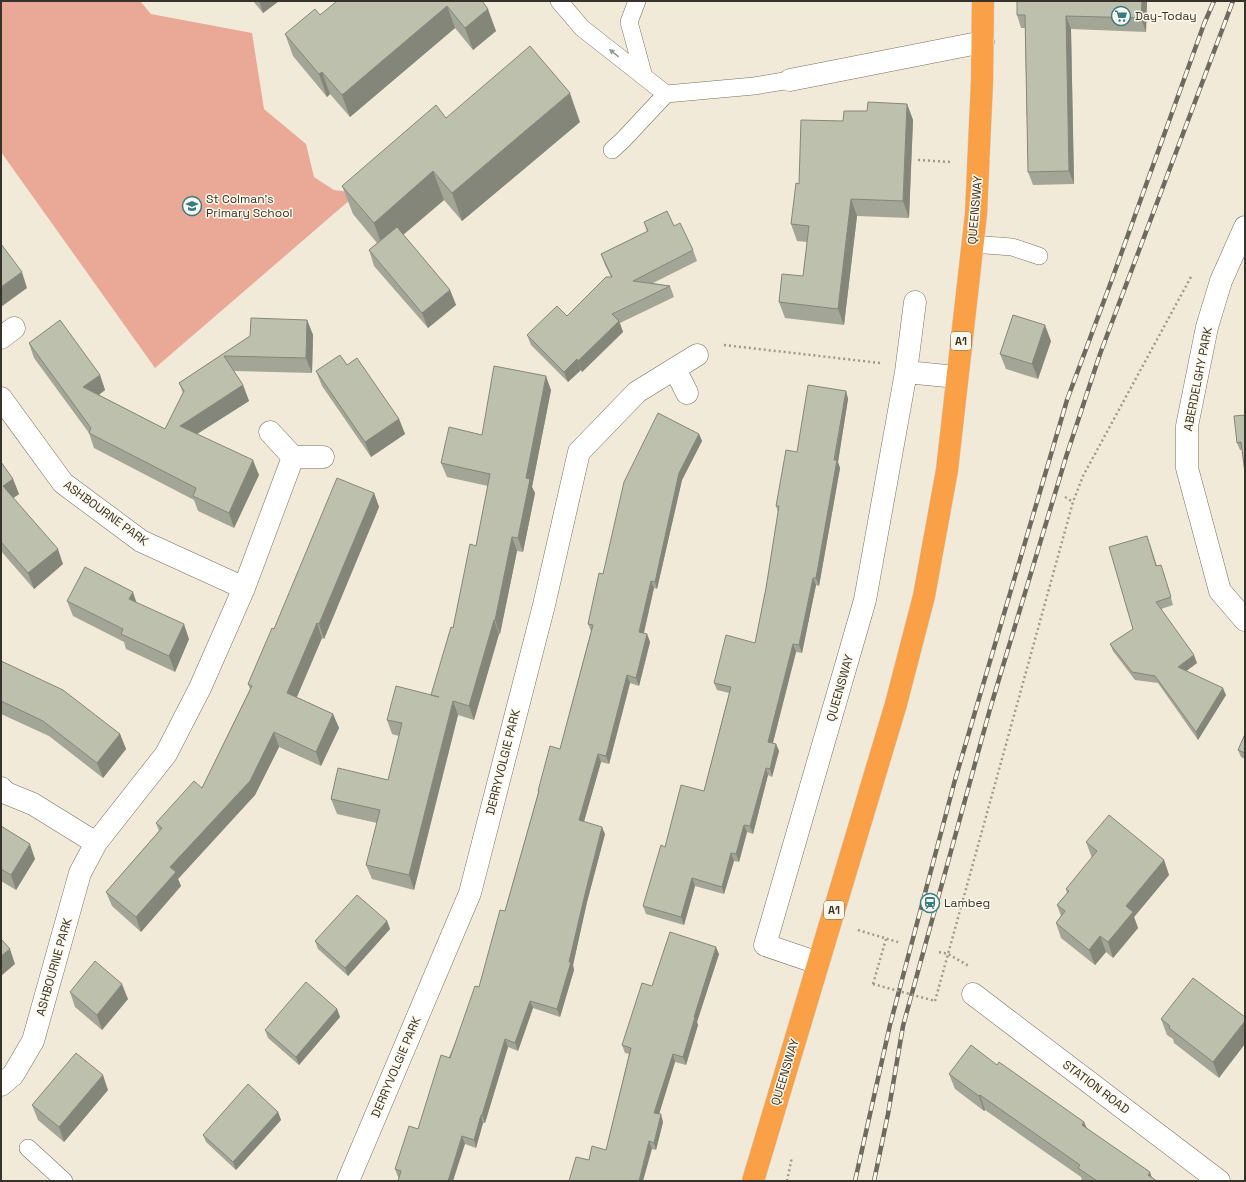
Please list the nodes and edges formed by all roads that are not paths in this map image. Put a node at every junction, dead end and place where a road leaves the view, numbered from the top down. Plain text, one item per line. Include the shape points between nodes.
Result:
1 (559, 1) edge
2 (636, 1) edge
3 (982, 1) edge
4 (983, 42) junction
5 (644, 77) junction
6 (790, 80) joint
7 (666, 94) junction
8 (612, 150) dead end
9 (1245, 227) edge
10 (972, 244) junction
11 (1039, 256) dead end
12 (915, 302) dead end
13 (697, 355) road end
14 (675, 368) junction
15 (906, 372) junction
16 (957, 377) junction
17 (687, 393) dead end
18 (1, 398) edge
19 (270, 432) dead end
20 (293, 457) junction
21 (323, 457) dead end
22 (244, 588) junction
23 (1245, 620) edge
24 (1, 788) edge
25 (96, 843) junction
26 (818, 963) junction
27 (973, 994) dead end
28 (1, 1086) edge
29 (28, 1148) dead end
30 (64, 1181) edge
31 (348, 1181) edge
32 (753, 1181) edge
33 (1219, 1181) edge

5 -> 1 lane via 582,28
2 - 5 lane via 629,22
3 - 4 highway, QUEENSWAY / A1
4 - 6 street
4 - 10 highway, QUEENSWAY / A1 via 976,214
5 - 7 lane
6 - 7 lane
7 - 8 lane
9 - 23 street, ABERDELGHY PARK via 1221,281 1207,327 1187,426 1186,468 1220,591
10 - 11 lane via 1012,247
10 - 16 highway, QUEENSWAY / A1
12 - 15 street, QUEENSWAY
13 - 14 street, DERRYVOLGIE PARK
14 - 17 street
14 - 31 street, DERRYVOLGIE PARK via 637,392 579,452 544,605 470,893
15 - 16 street
15 - 26 street, QUEENSWAY via 865,600 766,945
16 - 26 highway, QUEENSWAY / A1 via 947,470 924,596 896,704
18 - 22 street, ASHBOURNE PARK via 63,483 141,541
19 - 20 street
20 - 21 street
20 - 22 street, ASHBOURNE PARK
22 - 25 street, ASHBOURNE PARK via 200,688 166,754
24 - 25 street via 6,793 33,804
25 - 28 street, ASHBOURNE PARK via 80,873 33,1040 13,1075
26 - 32 highway, QUEENSWAY / A1
27 - 33 street, STATION ROAD
29 - 30 lane

